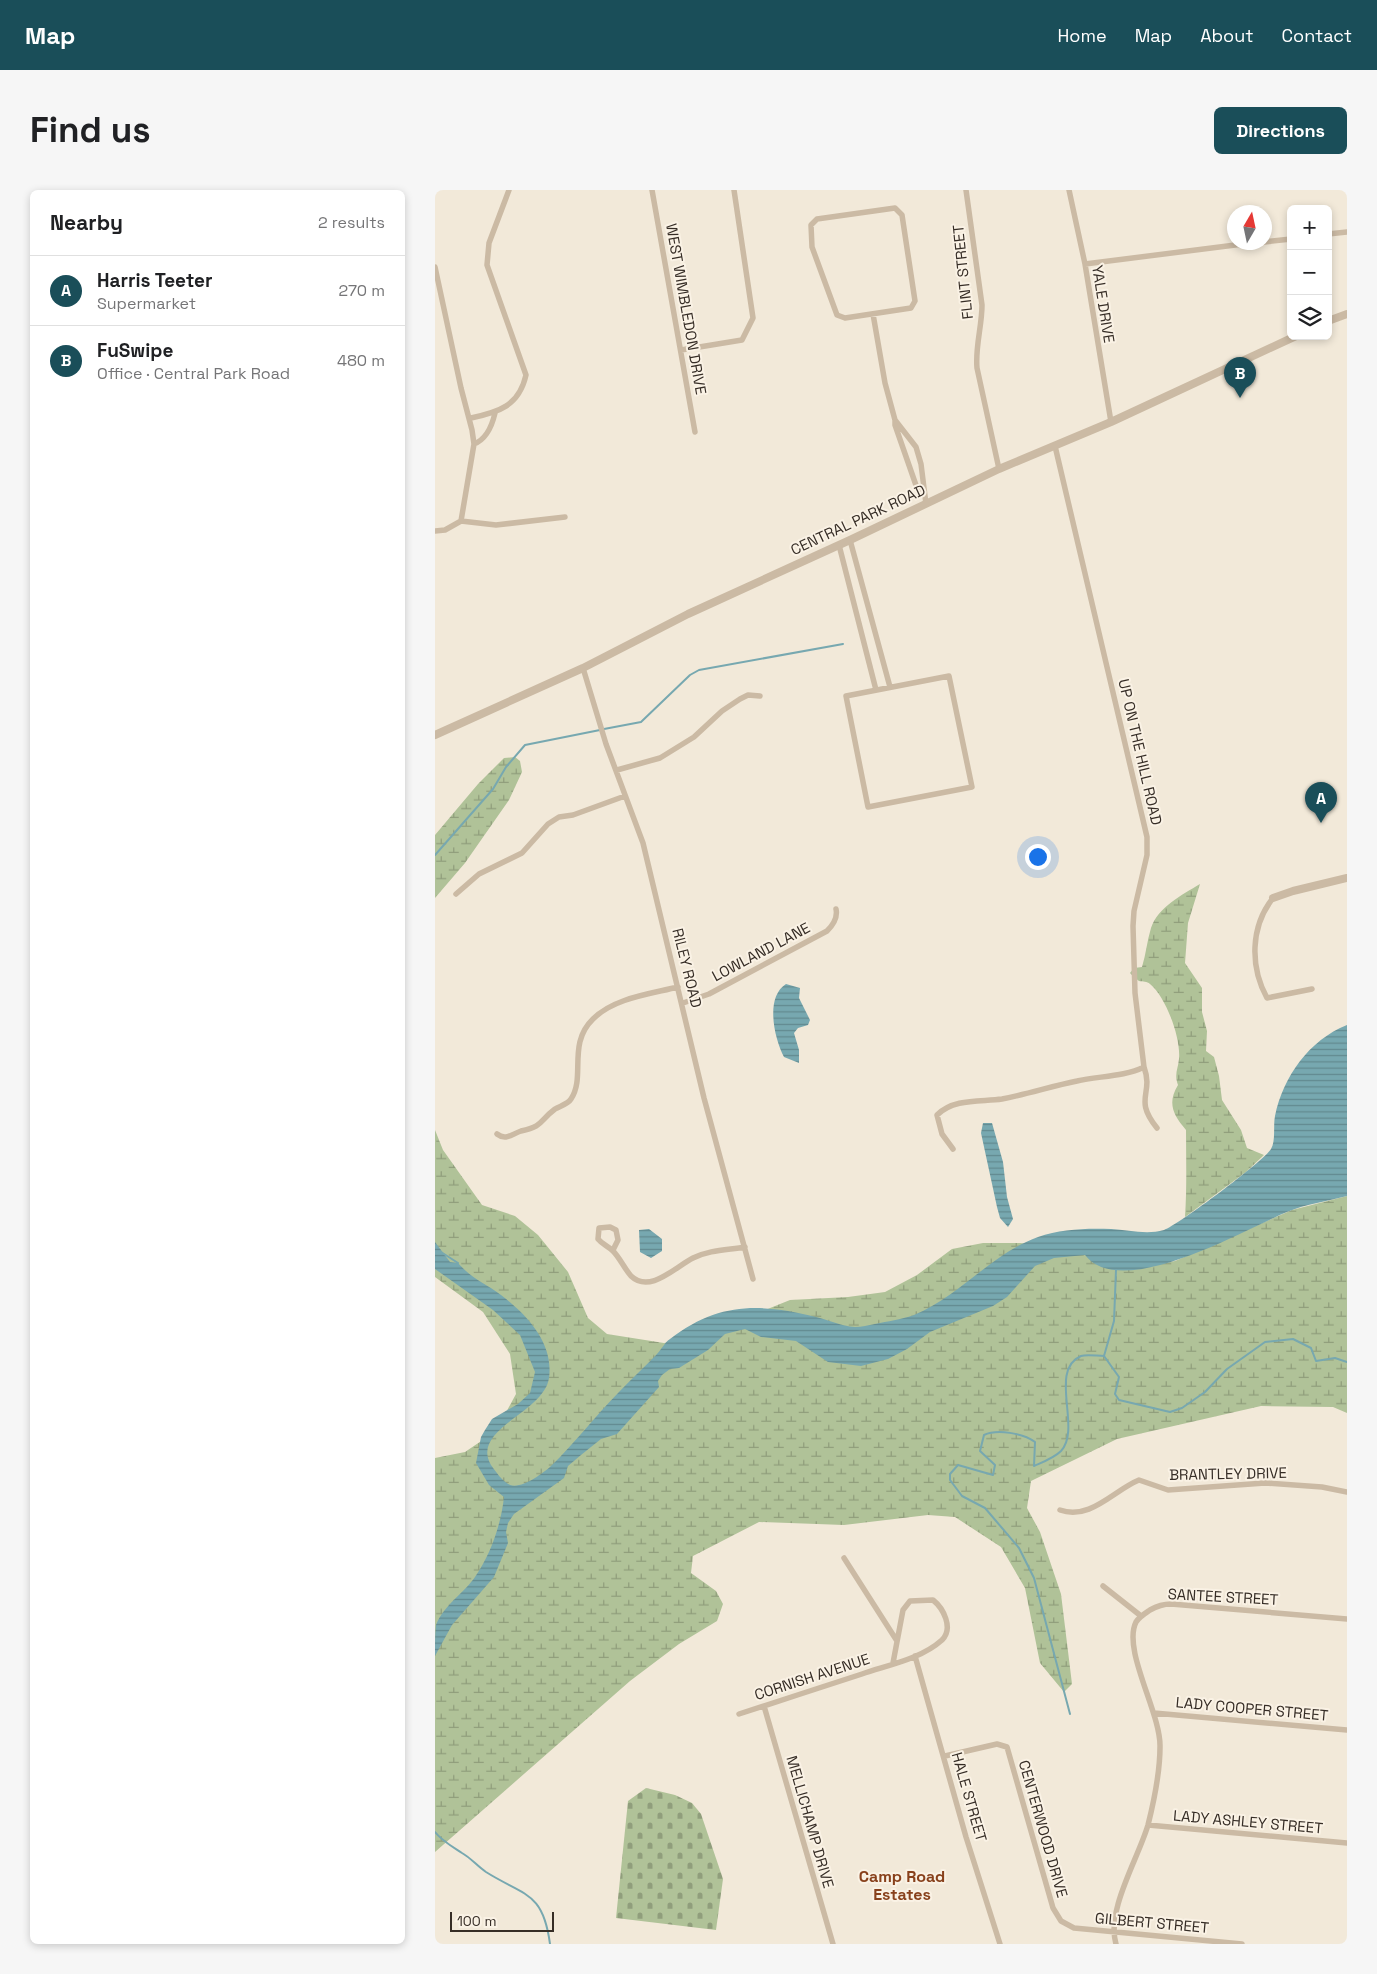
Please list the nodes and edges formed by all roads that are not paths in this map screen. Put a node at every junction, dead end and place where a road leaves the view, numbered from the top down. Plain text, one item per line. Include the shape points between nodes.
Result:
1 (509, 190) edge
2 (652, 190) edge
3 (734, 190) edge
4 (966, 190) edge
5 (1069, 190) edge
6 (1347, 232) edge
7 (1332, 234) edge
8 (1287, 239) edge
9 (1272, 241) edge
10 (1227, 246) edge
11 (1085, 264) junction
12 (435, 267) edge
13 (873, 314) junction
14 (1347, 314) edge
15 (1332, 320) edge
16 (1287, 340) edge
17 (681, 350) junction
18 (495, 413) junction
19 (471, 418) junction
20 (895, 420) junction
21 (1111, 422) junction
22 (695, 432) dead end
23 (473, 444) junction
24 (1055, 446) junction
25 (999, 469) junction
26 (925, 500) junction
27 (565, 517) dead end
28 (461, 521) junction
29 (435, 531) edge
30 (850, 540) junction
31 (839, 545) junction
32 (583, 668) junction
33 (890, 688) junction
34 (876, 690) junction
35 (760, 696) dead end
36 (435, 735) edge
37 (617, 770) junction
38 (625, 796) junction
39 (1347, 878) edge
40 (456, 894) dead end
41 (1273, 898) joint
42 (836, 909) dead end
43 (678, 987) junction
44 (1312, 988) dead end
45 (683, 1003) junction
46 (1144, 1067) junction
47 (1157, 1128) dead end
48 (497, 1134) dead end
49 (953, 1148) dead end
50 (745, 1247) junction
51 (613, 1250) dead end
52 (753, 1278) dead end
53 (1347, 1492) edge
54 (1060, 1510) dead end
55 (844, 1558) dead end
56 (1103, 1586) dead end
57 (1141, 1616) junction
58 (1347, 1619) edge
59 (897, 1641) junction
60 (915, 1656) junction
61 (893, 1663) junction
62 (764, 1706) junction
63 (1154, 1713) junction
64 (739, 1714) dead end
65 (1347, 1730) edge
66 (945, 1756) junction
67 (1148, 1825) junction
68 (1347, 1843) edge
69 (1061, 1921) joint
70 (1112, 1932) junction
71 (833, 1944) edge
72 (1000, 1944) edge
73 (1116, 1944) edge
74 (1242, 1944) edge

1 - 18 street via 489,243 487,265 526,375 515,400
2 - 17 street, WEST WIMBLEDON DRIVE
3 - 17 street via 753,318 742,340
4 - 25 street, FLINT STREET via 982,305 977,368
5 - 11 street, YALE DRIVE
6 - 7 street
8 - 9 street
10 - 11 street
11 - 21 street, YALE DRIVE
12 - 19 street via 461,388
13 - 13 street via 845,318 837,315 812,247 811,225 817,219 895,208 902,215 915,301 911,308
13 - 20 street
14 - 15 street
16 - 21 street, CENTRAL PARK ROAD
17 - 22 street, WEST WIMBLEDON DRIVE
18 - 19 street
18 - 23 street via 487,434
19 - 23 street
20 - 26 street via 918,491
20 - 26 street via 916,447
21 - 24 street, CENTRAL PARK ROAD
23 - 28 street
24 - 25 street, CENTRAL PARK ROAD
24 - 46 street, UP ON THE HILL ROAD via 1147,837 1147,855 1133,926 1135,990
25 - 26 street, CENTRAL PARK ROAD
26 - 30 street, CENTRAL PARK ROAD
27 - 28 street via 496,525
28 - 29 street via 445,530
30 - 31 street, CENTRAL PARK ROAD
30 - 33 street
31 - 32 street, CENTRAL PARK ROAD via 687,614
31 - 34 street
32 - 36 street, CENTRAL PARK ROAD
32 - 37 street, RILEY ROAD
33 - 34 street
33 - 34 street via 949,676 971,786 869,807 846,696
35 - 37 street via 748,695 740,699 694,737 661,758
37 - 38 street, RILEY ROAD
38 - 40 street via 559,817 548,824 523,853 479,874
38 - 43 street, RILEY ROAD via 643,843
39 - 41 street
41 - 44 street via 1260,919 1255,939 1259,983 1267,998
42 - 45 street, LOWLAND LANE via 837,914 827,931 709,994
43 - 45 street, RILEY ROAD
43 - 48 street via 624,1001 592,1019 577,1050 576,1088 571,1100 554,1110 534,1129 508,1137
45 - 50 street, RILEY ROAD
46 - 47 street, UP ON THE HILL ROAD via 1148,1078 1143,1104 1147,1116
46 - 49 street via 1135,1072 1075,1081 1021,1096 977,1100 943,1109 937,1115 938,1125
50 - 51 street via 709,1252 649,1282 632,1277
50 - 52 street, RILEY ROAD
53 - 54 street, BRANTLEY DRIVE via 1265,1483 1168,1490 1139,1480 1126,1485 1097,1506 1081,1512
55 - 59 street
56 - 57 street
57 - 58 street, SANTEE STREET via 1171,1604
57 - 63 street via 1132,1638
59 - 60 street, CORNISH AVENUE via 903,1610 910,1601 933,1600 940,1606 947,1630 943,1639
59 - 61 street, CORNISH AVENUE
60 - 61 street, CORNISH AVENUE
60 - 66 street, HALE STREET
61 - 62 street, CORNISH AVENUE
62 - 64 street, CORNISH AVENUE
62 - 71 street, MELLICHAMP DRIVE
63 - 65 street, LADY COOPER STREET
63 - 67 street via 1161,1745
66 - 69 street, CENTERWOOD DRIVE via 997,1744 1007,1747 1053,1908
66 - 72 street, HALE STREET via 966,1837
67 - 68 street, LADY ASHLEY STREET
67 - 70 street via 1122,1894
69 - 70 street, GILBERT STREET via 1074,1928
70 - 73 street
70 - 74 street, GILBERT STREET

